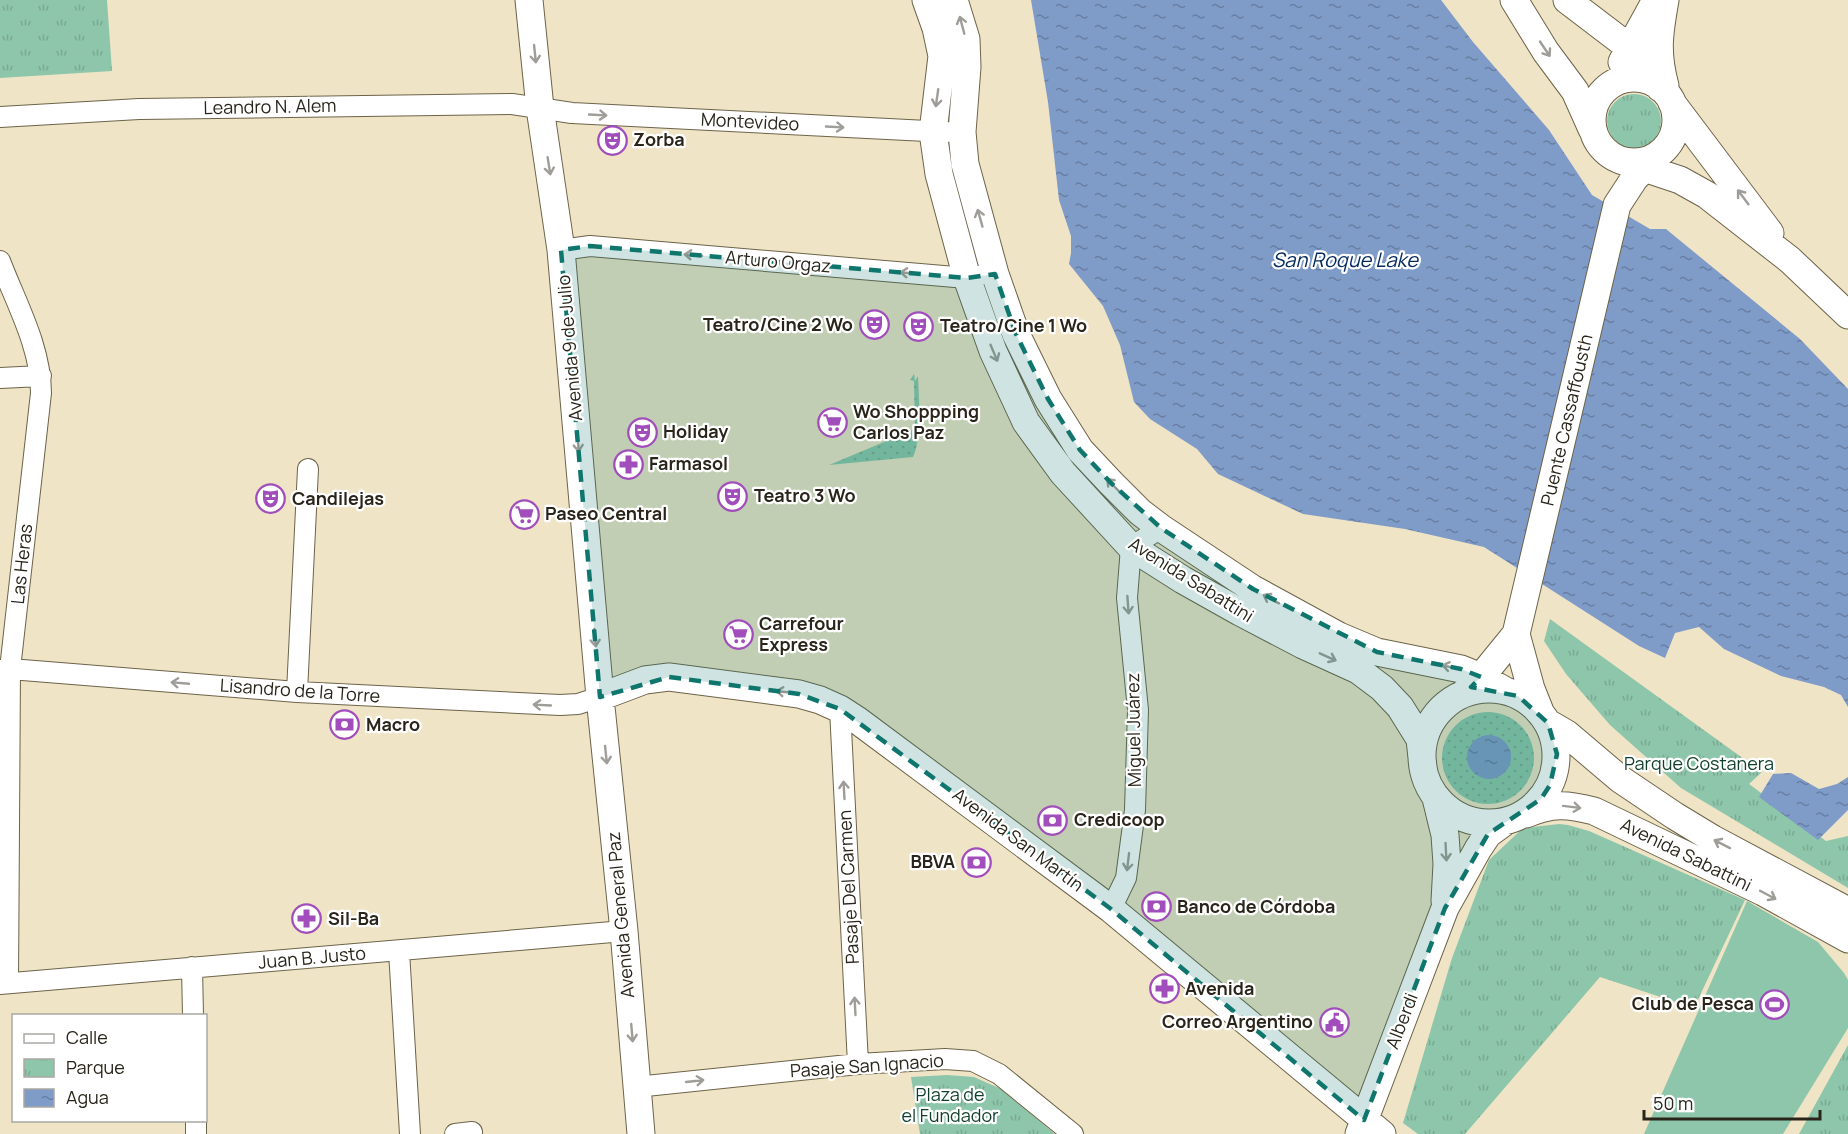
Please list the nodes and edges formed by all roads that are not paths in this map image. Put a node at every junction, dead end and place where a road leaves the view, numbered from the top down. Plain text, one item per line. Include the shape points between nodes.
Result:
1 (529, 0) edge
2 (926, 0) edge
3 (954, 0) edge
4 (1514, 0) edge
5 (1568, 0) edge
6 (1656, 0) edge
7 (1665, 0) edge
8 (1630, 48) junction
9 (1610, 86) junction
10 (1667, 95) junction
11 (540, 108) junction
12 (0, 117) edge
13 (933, 132) junction
14 (962, 132) junction
15 (1623, 153) junction
16 (1617, 205) junction
17 (561, 250) junction
18 (1790, 260) junction
19 (0, 261) edge
20 (995, 274) junction
21 (967, 278) junction
22 (1848, 315) edge
23 (41, 376) junction
24 (0, 378) edge
25 (308, 469) dead end
26 (1161, 528) junction
27 (1131, 547) junction
28 (1516, 634) junction
29 (5, 669) edge
30 (1472, 686) junction
31 (297, 692) junction
32 (600, 697) junction
33 (840, 709) junction
34 (1545, 718) junction
35 (1423, 767) junction
36 (1436, 798) junction
37 (1510, 820) junction
38 (1445, 908) junction
39 (1111, 909) junction
40 (1848, 911) edge
41 (624, 931) junction
42 (1848, 939) edge
43 (399, 951) junction
44 (192, 967) junction
45 (4, 984) edge
46 (193, 1014) edge
47 (858, 1064) junction
48 (636, 1087) junction
49 (1362, 1131) edge
50 (410, 1134) edge
51 (641, 1134) edge
52 (1073, 1134) edge

1 -> 11 main road, Avenida 9 de Julio
2 -> 13 main road, Avenida Sabattini via 942,56
14 -> 3 main road, Avenida Sabattini via 966,39
4 -> 15 main road via 1585,111
5 - 8 main road
6 - 8 main road
7 - 10 main road via 1658,47
8 - 9 main road
8 - 10 main road
9 - 10 main road via 1641,79
9 - 15 main road via 1600,95 1592,120
10 - 15 main road via 1675,126 1665,148
18 -> 10 main road
11 - 12 street, Leandro N. Alem via 512,104 139,109
11 -> 13 street, Montevideo via 572,113
11 -> 17 main road, Avenida 9 de Julio
13 - 14 street, Montevideo
13 - 21 main road, Avenida Sabattini via 939,174
20 -> 14 main road, Avenida Sabattini via 965,164
15 - 16 main road, Puente Cassaffousth
15 - 16 main road, Puente Cassaffousth via 1634,179
15 - 18 main road via 1707,195
16 - 28 main road, Puente Cassaffousth
21 -> 17 street, Arturo Orgaz via 590,246
17 -> 32 main road, Avenida 9 de Julio
18 - 22 main road
19 - 23 street, Las Heras
20 - 21 street, Arturo Orgaz
26 -> 20 main road, Avenida Sabattini via 1125,498 1080,450 1048,399 1016,334
21 -> 27 main road, Avenida Sabattini via 993,351 1026,422 1063,473
23 - 24 street
23 - 29 street, Las Heras
25 - 31 street
26 - 27 street
30 -> 26 main road, Avenida Sabattini via 1461,669 1377,652 1339,636 1253,589
27 -> 35 main road, Avenida Sabattini via 1240,612 1358,670 1382,688 1400,706 1420,740
27 -> 39 street, Miguel Juárez via 1127,598 1138,710 1135,810 1126,878
28 - 30 main road, Puente Cassaffousth
28 - 34 main road, Puente Cassaffousth via 1531,689
31 -> 29 street, Lisandro de la Torre
29 - 45 street, Las Heras
30 - 34 main road, Avenida Sabattini via 1518,696
30 - 35 main road via 1437,714 1427,730 1422,748
32 -> 31 street, Lisandro de la Torre via 560,705
33 -> 32 main road, Avenida San Martín via 799,694 669,677 645,680
32 -> 41 main road, Avenida General Paz
33 - 39 main road, Avenida San Martín
47 -> 33 street, Pasaje Del Carmen
34 - 37 main road via 1557,754 1550,786 1530,810
40 -> 34 main road, Avenida Sabattini via 1674,816 1620,779
35 - 36 main road
36 - 37 main road via 1466,819 1484,824
36 -> 38 main road, Alberdi via 1445,835
37 - 38 main road, Alberdi via 1488,834
37 -> 42 main road, Avenida Sabattini via 1540,808 1570,805 1594,811 1763,892
38 - 49 main road, Alberdi
39 - 49 main road, Avenida San Martín
41 - 43 street, Juan B. Justo
41 -> 48 main road, Avenida General Paz
43 - 44 street, Juan B. Justo
43 - 50 street
44 - 45 street, Juan B. Justo
44 - 46 street
48 -> 47 street, Pasaje San Ignacio
47 - 52 street, Pasaje San Ignacio via 973,1061 999,1074
48 - 51 main road, Avenida General Paz

